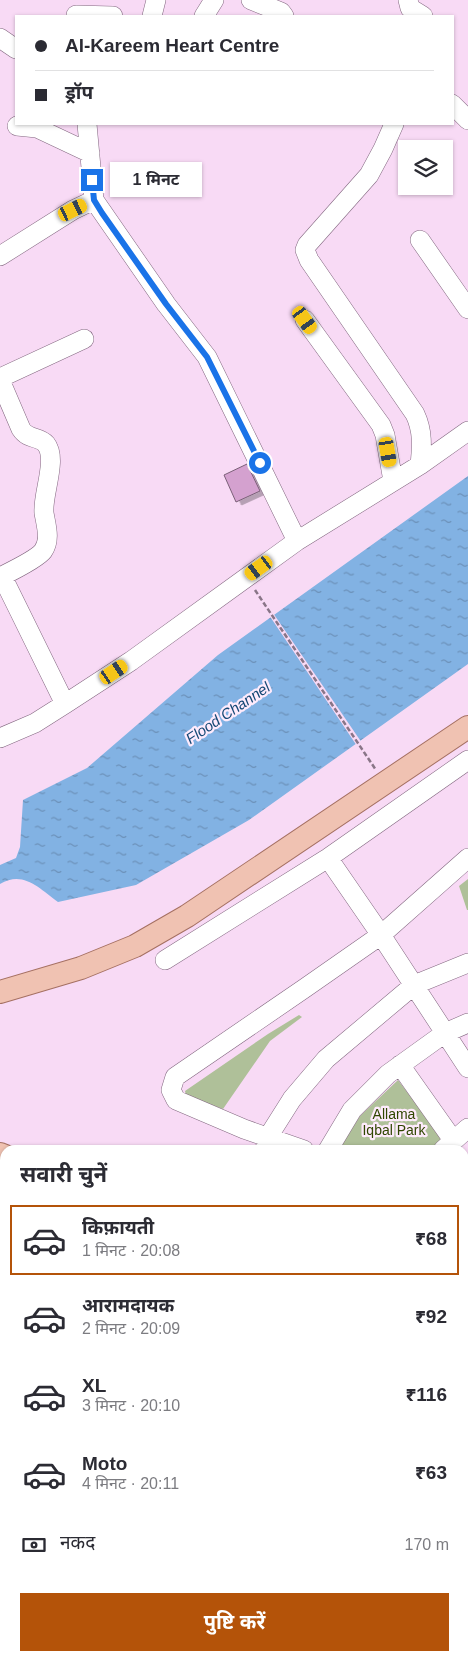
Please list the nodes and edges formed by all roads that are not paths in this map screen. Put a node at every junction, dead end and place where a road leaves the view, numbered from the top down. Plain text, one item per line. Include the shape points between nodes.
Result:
1 (156, 0) edge
2 (214, 0) edge
3 (251, 0) edge
4 (408, 0) edge
5 (76, 10) edge
6 (107, 15) edge
7 (152, 15) edge
8 (205, 15) edge
9 (283, 15) edge
10 (421, 15) edge
11 (454, 106) edge
12 (468, 120) edge
13 (87, 125) edge
14 (394, 125) edge
15 (17, 126) dead end
16 (90, 153) junction
17 (94, 200) junction
18 (420, 240) dead end
19 (0, 256) edge
20 (468, 310) edge
21 (305, 320) dead end
22 (84, 339) dead end
23 (2, 389) edge
24 (468, 431) edge
25 (420, 464) junction
26 (393, 481) junction
27 (297, 541) junction
28 (1, 577) edge
29 (65, 704) junction
30 (468, 727) edge
31 (0, 738) edge
32 (468, 760) edge
33 (328, 858) junction
34 (468, 858) edge
35 (381, 935) junction
36 (165, 960) dead end
37 (468, 963) edge
38 (414, 985) junction
39 (0, 992) edge
40 (468, 1023) edge
41 (445, 1033) junction
42 (400, 1065) junction
43 (468, 1068) edge
44 (468, 1128) edge
45 (266, 1144) edge
46 (331, 1145) edge
47 (448, 1145) edge
48 (0, 1375) edge
49 (0, 1382) edge

1 - 7 street
2 - 8 street
3 - 9 street
4 - 10 street via 410,8
5 - 6 street
11 - 12 street
13 - 16 street
14 - 25 street via 369,175 322,226 305,250 415,414 422,436
15 - 16 street via 37,128
16 - 17 street
17 - 19 street
17 - 27 street via 207,357
18 - 20 street
21 - 26 street via 381,425
22 - 23 street
23 - 28 street via 20,429 26,436 46,444 50,461 44,498 47,531 44,550
24 - 25 street
25 - 26 street
26 - 27 street
27 - 29 street via 131,661
28 - 29 street
29 - 31 street via 35,723
30 - 39 main road via 187,916 135,946 80,968
32 - 33 street
33 - 35 street
33 - 36 street
34 - 35 street
35 - 38 street
35 - 45 street via 174,1077 171,1090 176,1100 244,1129
37 - 38 street
38 - 41 street
38 - 45 street via 326,1059 292,1099
40 - 41 street
41 - 42 street
41 - 43 street
42 - 46 street via 352,1110
42 - 47 street
44 - 47 street
48 - 49 street

